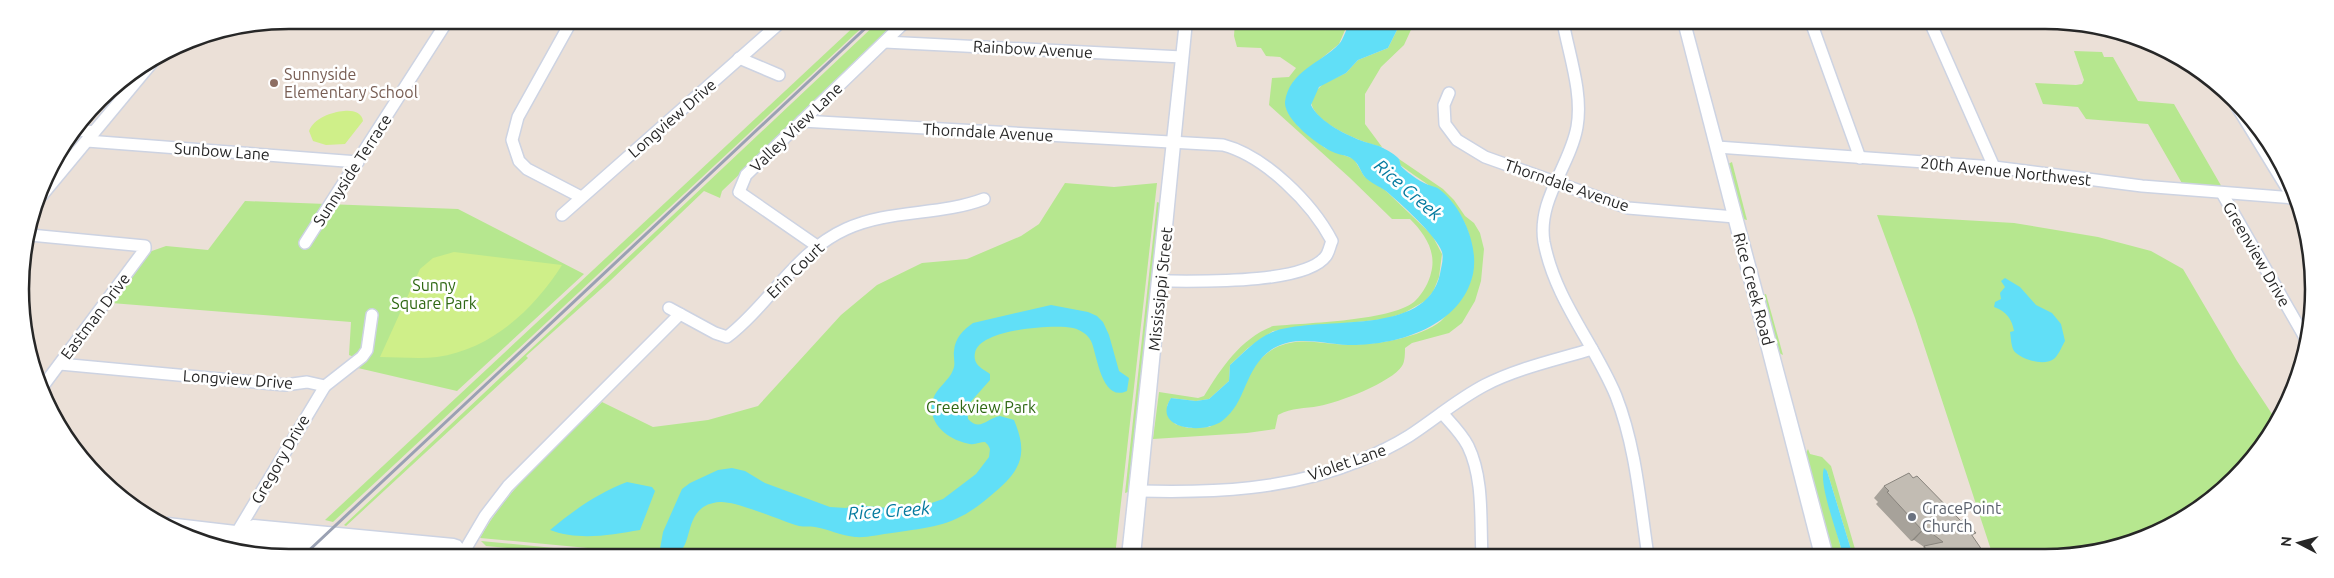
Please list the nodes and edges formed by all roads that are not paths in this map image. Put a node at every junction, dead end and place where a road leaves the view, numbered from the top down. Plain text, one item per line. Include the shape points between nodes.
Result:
1 (442, 29) edge
2 (567, 29) edge
3 (773, 29) edge
4 (898, 29) edge
5 (1185, 29) edge
6 (1564, 29) edge
7 (1686, 29) edge
8 (1814, 29) edge
9 (1933, 29) edge
10 (884, 42) junction
11 (1182, 57) junction
12 (739, 58) junction
13 (778, 75) dead end
14 (137, 78) edge
15 (1449, 93) dead end
16 (802, 121) junction
17 (86, 134) edge
18 (2257, 139) edge
19 (1174, 142) junction
20 (1717, 147) junction
21 (1860, 158) junction
22 (358, 162) junction
23 (2272, 163) edge
24 (1994, 167) junction
25 (55, 176) edge
26 (1556, 183) junction
27 (2222, 193) junction
28 (581, 197) junction
29 (2288, 198) edge
30 (984, 199) dead end
31 (562, 215) dead end
32 (1735, 217) junction
33 (35, 235) edge
34 (305, 244) dead end
35 (817, 246) junction
36 (1160, 281) junction
37 (372, 315) dead end
38 (2302, 331) edge
39 (1592, 349) junction
40 (60, 364) junction
41 (46, 382) edge
42 (325, 386) junction
43 (1442, 413) junction
44 (1139, 491) junction
45 (187, 528) edge
46 (236, 534) junction
47 (314, 549) edge
48 (456, 549) edge
49 (467, 549) edge
50 (1132, 549) edge
51 (1481, 549) edge
52 (1647, 549) edge
53 (1822, 549) edge

1 - 22 street, Sunnyside Terrace
2 - 28 street via 518,117 512,140 519,161 526,168
3 - 12 street, Longview Drive
4 - 10 street, Valley View Lane
5 - 11 street, Mississippi Street
6 - 26 street via 1578,120 1570,152
7 - 20 street, Rice Creek Road
8 - 21 street
9 - 24 street
10 - 11 street, Rainbow Avenue
10 - 16 street, Valley View Lane
11 - 19 street, Mississippi Street
12 - 13 street
12 - 28 street, Longview Drive
14 - 17 street
15 - 26 street, Thorndale Avenue via 1444,102 1444,119 1450,134 1459,142 1485,157
16 - 19 street, Thorndale Avenue
16 - 35 street, Valley View Lane via 746,175 739,192
17 - 22 street, Sunbow Lane
17 - 25 street
18 - 23 street
19 - 36 street, Mississippi Street
19 - 36 street, Thorndale Avenue via 1223,145 1258,159 1324,226 1332,246 1322,262 1307,269 1232,282
20 - 21 street, 20th Avenue Northwest
20 - 32 street, Rice Creek Road
21 - 24 street, 20th Avenue Northwest
22 - 34 street, Sunnyside Terrace
24 - 27 street, 20th Avenue Northwest
26 - 32 street, Thorndale Avenue via 1628,208
26 - 39 street via 1547,198 1542,227 1550,270 1570,315
27 - 29 street, 20th Avenue Northwest
27 - 38 street, Greenview Drive
28 - 31 street, Longview Drive
30 - 35 street, Erin Court via 966,208 863,222
32 - 53 street, Rice Creek Road
33 - 40 street, Eastman Drive via 145,246
35 - 49 street, Erin Court via 727,337 675,311 508,486 485,516
36 - 44 street, Mississippi Street
37 - 42 street via 367,350
39 - 43 street, Violet Lane via 1486,385
39 - 52 street via 1617,398 1623,419
40 - 41 street, Eastman Drive
40 - 42 street, Longview Drive
42 - 46 street, Gregory Drive
43 - 44 street, Violet Lane via 1388,449 1305,477 1243,490
43 - 51 street via 1461,434 1473,460
44 - 50 street, Mississippi Street
45 - 46 street
46 - 47 street via 246,542
46 - 48 street via 253,528

